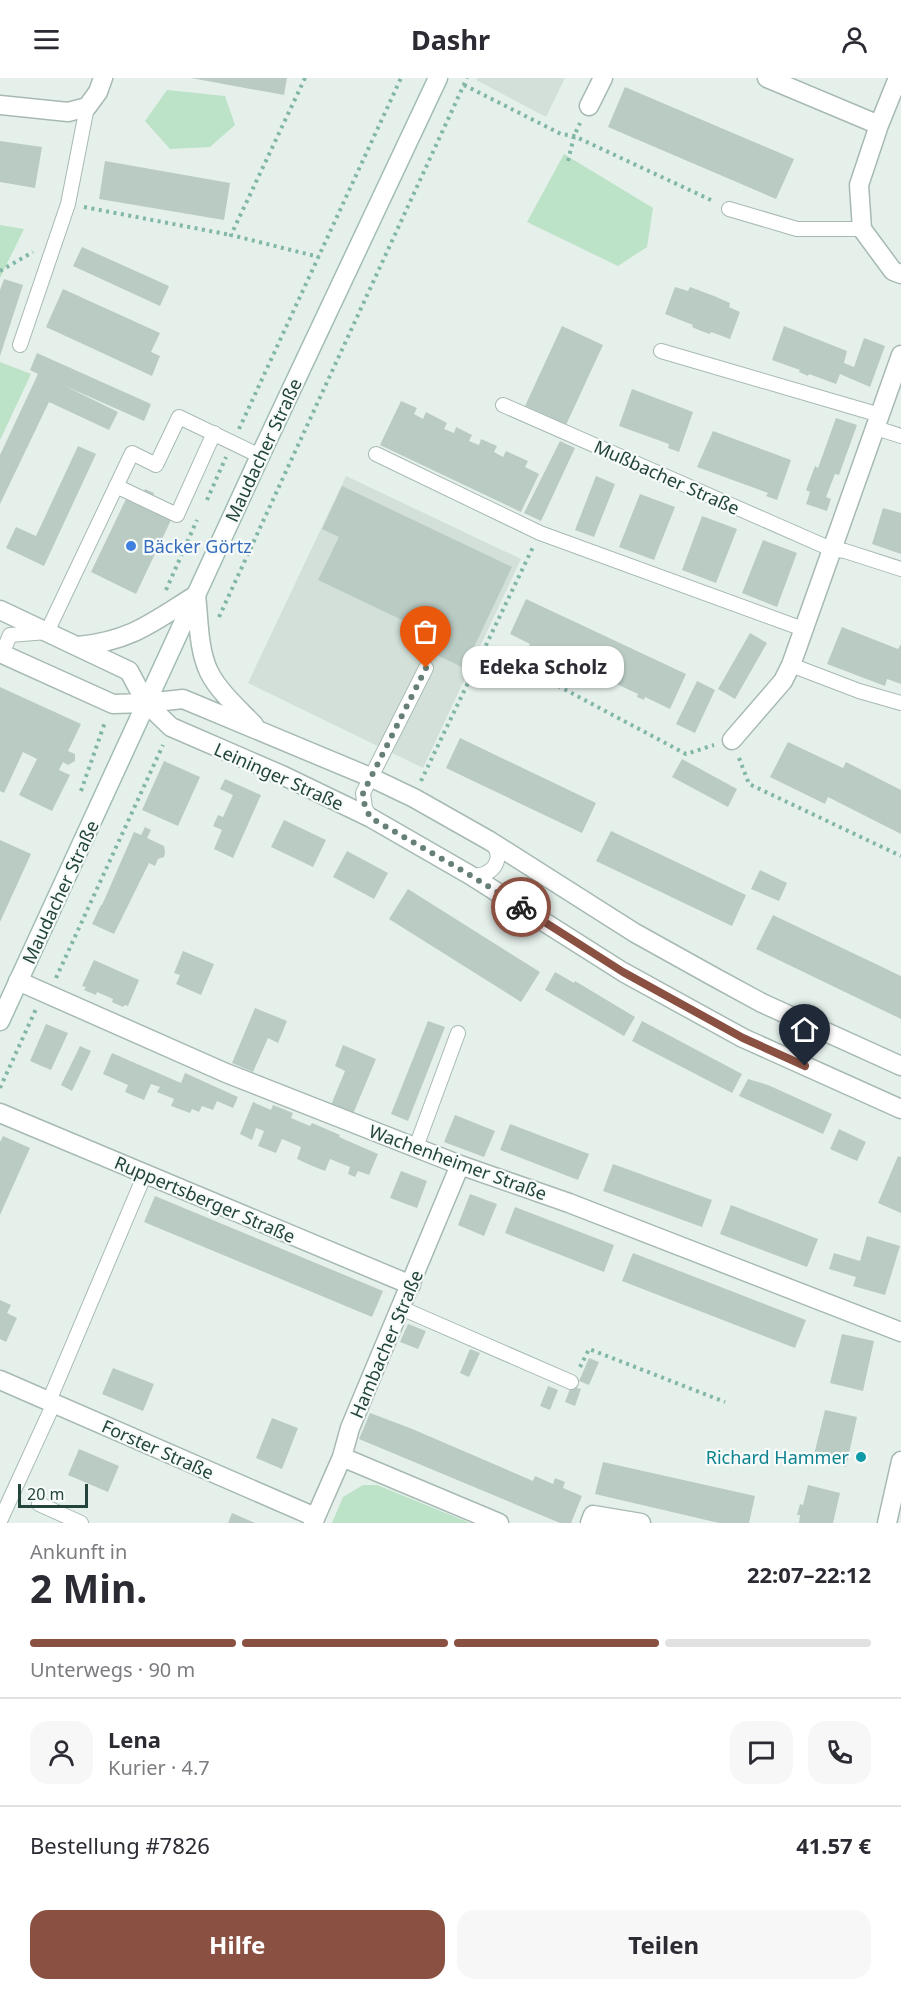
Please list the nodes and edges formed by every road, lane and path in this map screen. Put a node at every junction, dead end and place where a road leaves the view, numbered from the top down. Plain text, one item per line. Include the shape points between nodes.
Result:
1 (103, 78) edge
2 (305, 78) edge
3 (401, 78) edge
4 (438, 78) edge
5 (467, 78) edge
6 (603, 78) edge
7 (767, 78) edge
8 (898, 78) edge
9 (464, 86) junction
10 (0, 105) edge
11 (589, 106) joint
12 (87, 107) junction
13 (879, 125) junction
14 (574, 136) junction
15 (568, 162) dead end
16 (68, 204) junction
17 (729, 209) joint
18 (862, 230) junction
19 (231, 235) junction
20 (57, 238) junction
21 (319, 257) junction
22 (0, 271) edge
23 (901, 274) edge
24 (20, 345) dead end
25 (661, 351) dead end
26 (901, 356) edge
27 (503, 405) dead end
28 (878, 422) junction
29 (214, 434) junction
30 (901, 436) edge
31 (233, 443) junction
32 (376, 454) dead end
33 (260, 456) junction
34 (116, 486) junction
35 (203, 507) dead end
36 (198, 518) dead end
37 (540, 533) junction
38 (831, 549) junction
39 (901, 569) edge
40 (164, 593) dead end
41 (196, 595) junction
42 (0, 610) edge
43 (217, 622) dead end
44 (803, 628) junction
45 (47, 632) junction
46 (78, 646) junction
47 (485, 647) junction
48 (1, 654) edge
49 (791, 665) junction
50 (426, 668) dead end
51 (146, 703) junction
52 (901, 703) edge
53 (260, 730) junction
54 (732, 740) junction
55 (155, 760) dead end
56 (370, 777) junction
57 (414, 798) junction
58 (371, 818) junction
59 (490, 841) junction
60 (901, 856) edge
61 (470, 875) junction
62 (18, 981) junction
63 (45, 994) junction
64 (0, 1021) edge
65 (459, 1033) dead end
66 (901, 1066) edge
67 (0, 1088) edge
68 (901, 1109) edge
69 (0, 1113) edge
70 (416, 1147) junction
71 (459, 1165) junction
72 (145, 1174) junction
73 (411, 1285) junction
74 (401, 1308) junction
75 (901, 1332) edge
76 (0, 1380) edge
77 (571, 1382) joint
78 (52, 1402) junction
79 (725, 1402) dead end
80 (342, 1457) junction
81 (901, 1461) edge
82 (39, 1504) dead end
83 (592, 1519) edge
84 (314, 1520) edge
85 (0, 1521) edge
86 (81, 1523) edge
87 (499, 1523) edge
88 (641, 1523) edge
89 (887, 1523) edge

1 - 12 street
2 - 19 path
3 - 21 path
4 - 33 street, Maudacher Straße
5 - 9 path
6 - 11 street
7 - 13 street
8 - 13 street
9 - 14 path via 561,134
9 - 43 path
10 - 12 street via 68,112
11 - 14 path
12 - 16 lane
13 - 18 street via 859,185
14 - 15 path
14 - 17 path
16 - 19 path
16 - 20 lane
17 - 18 lane via 797,229
18 - 23 street via 893,272
19 - 21 path
20 - 22 path
20 - 24 lane
21 - 31 path
25 - 28 lane
26 - 28 street
27 - 38 lane, Mußbacher Straße
28 - 30 lane
28 - 38 street
29 - 31 lane
29 - 34 lane via 179,417 156,465 132,453
29 - 34 lane via 177,515
31 - 33 lane
31 - 35 path
32 - 37 lane
33 - 41 street, Maudacher Straße
34 - 45 lane
36 - 40 path
37 - 44 lane
37 - 47 path
38 - 39 lane, Mußbacher Straße
38 - 44 street
41 - 46 street via 124,638
41 - 51 street, Maudacher Straße
41 - 53 street, Leininger Straße via 202,654 209,672
42 - 45 street
44 - 49 street
45 - 46 street
45 - 48 lane via 10,635
46 - 51 street via 129,671
47 - 54 path via 686,754
47 - 57 path
48 - 51 street via 113,704
49 - 52 lane
49 - 54 street via 783,681
50 - 56 lane
51 - 53 street, Leininger Straße via 183,699
51 - 58 street, Leininger Straße via 171,727
51 - 62 street, Maudacher Straße
53 - 56 street, Leininger Straße
54 - 60 path via 749,784
55 - 63 path
56 - 57 street, Leininger Straße
56 - 58 lane via 363,801
57 - 59 street, Leininger Straße
58 - 61 street, Leininger Straße
59 - 61 lane via 497,851 496,864 488,873
59 - 66 street, Leininger Straße via 635,933 716,978
61 - 68 street, Leininger Straße via 623,972 743,1038
62 - 63 street, Wachenheimer Straße
62 - 64 street, Maudacher Straße
63 - 67 path
63 - 70 street, Wachenheimer Straße via 226,1073
65 - 70 lane
69 - 72 street, Ruppertsberger Straße
70 - 71 street, Wachenheimer Straße
71 - 73 street, Hambacher Straße
71 - 75 street, Wachenheimer Straße via 569,1203
72 - 73 street, Ruppertsberger Straße
72 - 78 lane
73 - 74 street, Hambacher Straße
74 - 77 lane
74 - 80 street, Hambacher Straße via 350,1428
76 - 78 street, Forster Straße
77 - 79 path via 589,1349
78 - 84 street, Forster Straße
78 - 85 lane
80 - 84 street, Hambacher Straße
80 - 87 street
81 - 89 street
82 - 86 lane
83 - 88 street

